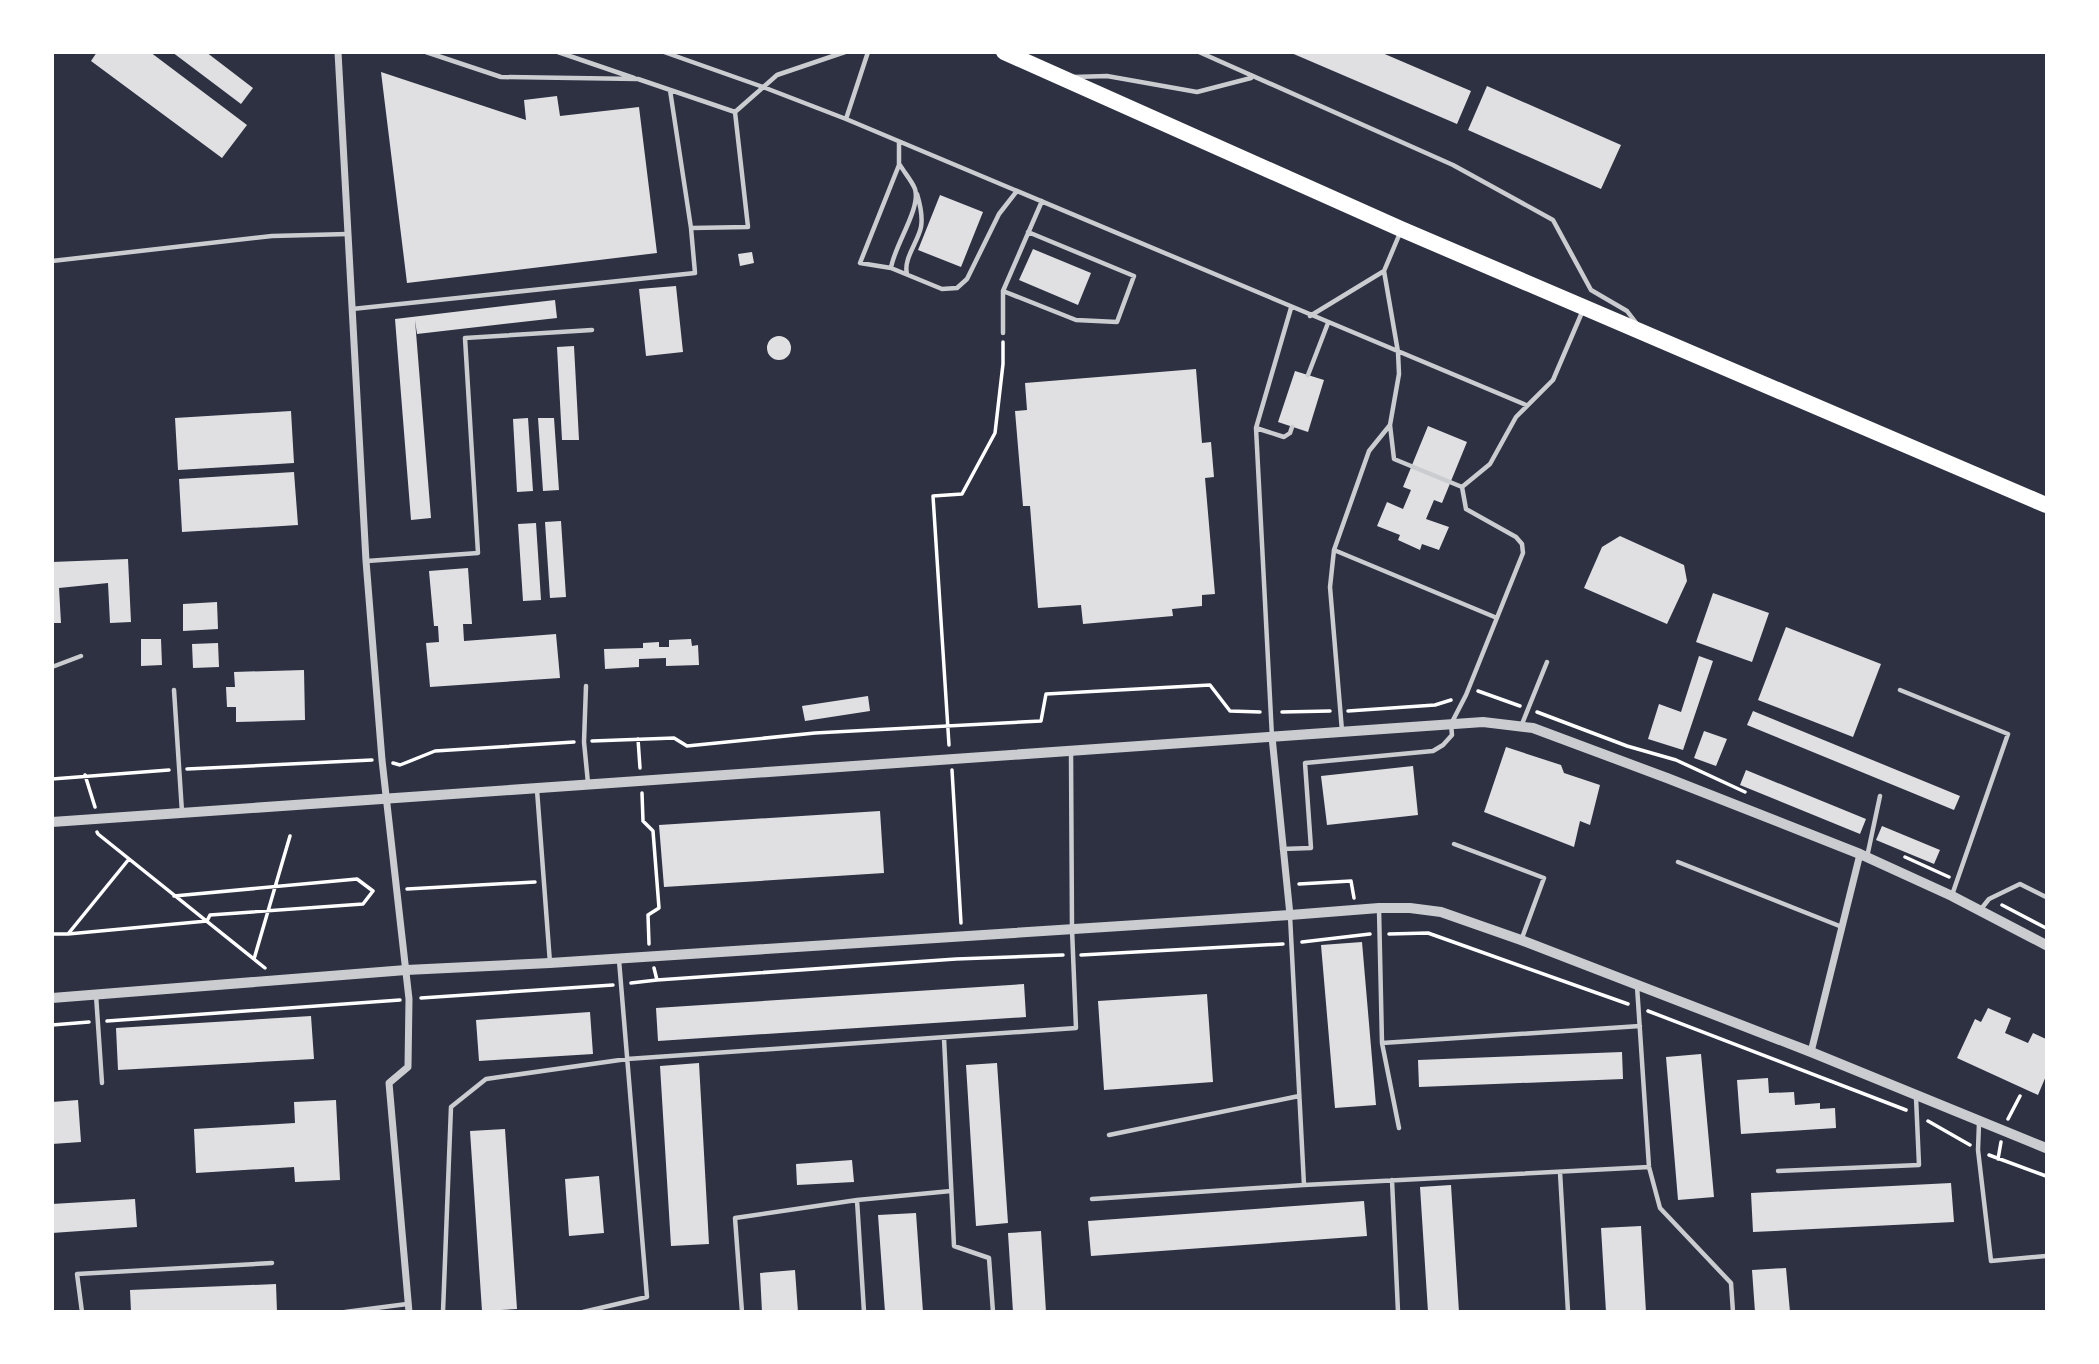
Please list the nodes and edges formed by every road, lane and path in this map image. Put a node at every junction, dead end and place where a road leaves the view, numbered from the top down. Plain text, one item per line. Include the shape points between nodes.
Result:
1 (338, 52) edge
2 (426, 52) edge
3 (558, 52) edge
4 (664, 52) edge
5 (845, 52) edge
6 (868, 52) edge
7 (1004, 52) edge
8 (1199, 52) edge
9 (443, 55) edge
10 (1251, 77) junction
11 (1062, 78) junction
12 (638, 79) junction
13 (763, 87) junction
14 (670, 90) junction
15 (735, 112) junction
16 (846, 119) junction
17 (899, 142) junction
18 (899, 164) junction
19 (915, 190) junction
20 (1017, 191) junction
21 (1042, 201) junction
22 (691, 228) junction
23 (1401, 229) junction
24 (1028, 232) junction
25 (348, 234) junction
26 (52, 261) edge
27 (891, 268) junction
28 (1384, 271) junction
29 (907, 274) junction
30 (1003, 291) junction
31 (1292, 308) junction
32 (1584, 308) junction
33 (351, 309) junction
34 (1310, 316) junction
35 (1328, 323) junction
36 (592, 330) dead end
37 (1641, 331) junction
38 (1003, 333) joint
39 (1398, 352) junction
40 (1308, 375) dead end
41 (1526, 405) junction
42 (1390, 425) junction
43 (1292, 427) dead end
44 (1256, 428) junction
45 (1462, 487) junction
46 (2046, 505) edge
47 (1334, 550) junction
48 (366, 561) junction
49 (1497, 618) junction
50 (81, 656) dead end
51 (1547, 662) dead end
52 (52, 667) edge
53 (586, 686) dead end
54 (174, 690) dead end
55 (1900, 690) dead end
56 (1466, 695) junction
57 (1528, 709) junction
58 (1340, 711) junction
59 (1271, 713) junction
60 (1451, 724) junction
61 (947, 725) junction
62 (1522, 725) junction
63 (1342, 732) junction
64 (1272, 737) junction
65 (638, 739) junction
66 (584, 742) junction
67 (1071, 752) junction
68 (951, 759) junction
69 (382, 760) junction
70 (179, 769) junction
71 (85, 775) junction
72 (52, 779) edge
73 (641, 781) junction
74 (588, 784) junction
75 (537, 789) junction
76 (1880, 796) dead end
77 (387, 800) junction
78 (182, 813) junction
79 (95, 818) junction
80 (52, 822) edge
81 (290, 836) dead end
82 (1454, 844) dead end
83 (1282, 849) junction
84 (1863, 856) junction
85 (129, 859) junction
86 (1678, 862) dead end
87 (544, 881) junction
88 (1286, 884) junction
89 (276, 885) junction
90 (397, 890) junction
91 (373, 891) junction
92 (1952, 895) junction
93 (174, 896) junction
94 (2046, 897) edge
95 (1355, 908) junction
96 (1379, 908) junction
97 (2009, 908) dead end
98 (269, 910) junction
99 (1980, 910) junction
100 (1290, 915) junction
101 (206, 921) junction
102 (1842, 928) junction
103 (2046, 928) edge
104 (1072, 929) junction
105 (52, 934) edge
106 (68, 934) junction
107 (1381, 934) junction
108 (961, 936) junction
109 (1521, 940) junction
110 (1290, 944) junction
111 (2046, 945) edge
112 (1075, 955) junction
113 (650, 956) junction
114 (619, 958) junction
115 (254, 959) junction
116 (956, 959) junction
117 (550, 962) junction
118 (406, 970) junction
119 (280, 980) junction
120 (657, 980) junction
121 (622, 984) junction
122 (1637, 985) junction
123 (96, 994) junction
124 (52, 998) edge
125 (409, 999) junction
126 (296, 1007) junction
127 (1641, 1009) junction
128 (97, 1021) junction
129 (52, 1025) edge
130 (1640, 1026) junction
131 (944, 1038) junction
132 (1382, 1043) junction
133 (1811, 1052) junction
134 (628, 1059) junction
135 (102, 1083) dead end
136 (1299, 1096) junction
137 (1916, 1096) junction
138 (1917, 1114) junction
139 (1979, 1122) junction
140 (1399, 1128) dead end
141 (1109, 1135) dead end
142 (2046, 1149) edge
143 (1978, 1150) junction
144 (1998, 1159) dead end
145 (1650, 1167) junction
146 (1778, 1171) dead end
147 (1560, 1172) junction
148 (2046, 1176) edge
149 (1392, 1180) junction
150 (1304, 1185) junction
151 (951, 1191) junction
152 (1092, 1199) dead end
153 (857, 1200) junction
154 (2046, 1256) edge
155 (272, 1263) dead end
156 (409, 1308) edge
157 (82, 1311) edge
158 (345, 1311) edge
159 (443, 1311) edge
160 (583, 1311) edge
161 (742, 1311) edge
162 (864, 1311) edge
163 (993, 1311) edge
164 (1398, 1311) edge
165 (1569, 1311) edge
166 (1733, 1311) edge

1 - 25 street
2 - 9 lane
3 - 12 lane
4 - 13 lane
5 - 13 lane via 777,75
6 - 16 lane
7 - 11 highway
8 - 10 lane
9 - 12 lane via 501,77
10 - 11 lane via 1197,92 1107,76
10 - 37 lane via 1453,165 1552,220 1591,290 1627,311
11 - 23 highway
12 - 14 lane
13 - 15 lane
13 - 16 lane
14 - 15 lane
14 - 22 lane
15 - 22 lane via 748,228
16 - 17 lane
17 - 18 lane
17 - 20 lane
18 - 19 lane
18 - 27 lane via 860,262
19 - 27 lane via 914,206
19 - 29 lane via 922,225
20 - 21 lane
20 - 29 lane via 999,214 967,279 957,288 942,289
21 - 24 lane
21 - 31 lane
22 - 33 lane via 695,273
23 - 28 lane
23 - 32 highway
24 - 30 lane
24 - 30 lane via 1134,276 1117,322 1076,320
25 - 26 lane via 272,236
25 - 33 street
27 - 29 lane
28 - 34 lane
28 - 39 lane
30 - 38 lane
31 - 34 lane
31 - 44 lane
32 - 37 highway
32 - 41 lane via 1553,380
33 - 48 street
34 - 35 lane
35 - 39 lane
35 - 40 lane
36 - 48 lane via 465,338 478,553
37 - 46 highway
38 - 61 path via 995,433 962,494 933,496
39 - 41 lane
39 - 42 lane
41 - 45 lane via 1490,464
42 - 45 lane via 1394,459
42 - 47 lane via 1369,451
43 - 44 lane via 1284,436
44 - 59 lane
45 - 49 lane via 1466,509 1522,544 1523,553
47 - 49 lane
47 - 58 lane via 1330,587
48 - 69 street
49 - 56 lane
50 - 52 lane
51 - 57 lane
53 - 66 lane
54 - 70 lane
55 - 92 lane via 2008,734
56 - 57 path via 1475,690
56 - 58 path via 1435,705
56 - 60 lane
57 - 62 lane
58 - 59 path
58 - 63 lane
59 - 61 path via 1230,710 1210,685 1046,694 1041,721
59 - 64 lane
60 - 62 street
60 - 63 street
60 - 83 lane via 1452,735 1433,751 1305,764 1311,848
61 - 65 path via 687,746 674,738
61 - 68 path
62 - 84 street
63 - 64 street
64 - 67 street
64 - 83 street
65 - 66 path
65 - 73 path
66 - 69 path via 435,751 400,765
66 - 74 lane
67 - 68 street
67 - 104 lane
68 - 73 street
68 - 108 path
69 - 70 path
69 - 77 street
70 - 71 path
70 - 78 lane
71 - 72 path
71 - 79 path via 95,802
73 - 74 street
73 - 113 path via 643,821 653,831 659,908 648,915
74 - 75 street
75 - 77 street
75 - 87 lane
76 - 84 lane
77 - 78 street
77 - 90 street
78 - 79 street
79 - 80 street
79 - 85 path via 98,834
81 - 89 path
82 - 109 lane via 1544,878
83 - 88 street
84 - 92 street
84 - 102 street
85 - 93 path
85 - 106 path
86 - 102 lane
87 - 90 path
87 - 117 lane
88 - 95 path via 1351,881
88 - 100 street
89 - 91 path via 357,879
89 - 93 path
89 - 98 path
90 - 91 path
90 - 118 street
91 - 98 path via 363,904
92 - 99 street
93 - 101 path
94 - 99 lane via 2020,884 1989,899
95 - 96 street
95 - 100 street
96 - 107 lane
96 - 109 street via 1441,912
97 - 103 path
98 - 101 path via 210,915
98 - 115 path
99 - 111 street
100 - 104 street
100 - 110 lane
101 - 106 path
101 - 115 path
102 - 133 street
104 - 108 street
104 - 112 lane
105 - 106 path
107 - 110 path
107 - 127 path via 1428,933
107 - 132 lane
108 - 113 street
108 - 116 path
109 - 122 street
110 - 112 path
110 - 136 lane
112 - 116 path
112 - 131 lane via 1076,1028
113 - 114 street
113 - 120 path
114 - 117 street
114 - 121 lane
115 - 119 path
116 - 120 path
117 - 118 street
118 - 119 street
118 - 125 street
119 - 123 street
119 - 126 path via 293,990
120 - 121 path
121 - 125 path
121 - 134 lane
122 - 127 lane
122 - 133 street
123 - 124 street
123 - 128 lane
125 - 126 path
125 - 156 street via 408,1067 389,1083
126 - 128 path
127 - 130 lane
127 - 138 path
128 - 129 path
128 - 135 lane
130 - 132 lane
130 - 145 lane
131 - 134 lane
131 - 151 lane
132 - 140 lane
133 - 137 street
134 - 159 lane via 486,1079 451,1107
134 - 160 lane via 647,1297
136 - 141 lane
136 - 150 lane
137 - 138 lane
137 - 139 street
138 - 143 path
138 - 146 lane via 1919,1165
139 - 142 street
139 - 143 lane
143 - 154 lane via 1991,1261
144 - 148 path
145 - 147 lane
145 - 166 lane via 1660,1208 1731,1283
147 - 149 lane
147 - 165 lane
149 - 150 lane
149 - 164 lane
150 - 152 lane
151 - 153 lane
151 - 163 lane via 954,1246 989,1258
153 - 161 lane via 735,1218
153 - 162 lane
155 - 157 lane via 77,1274
156 - 158 lane

